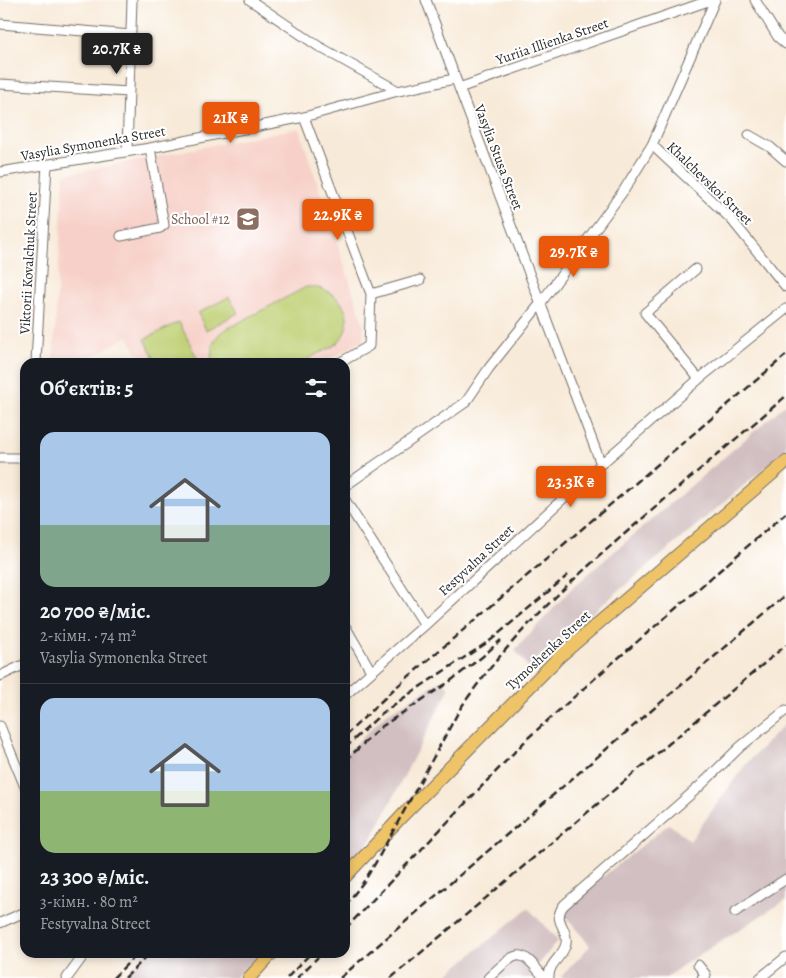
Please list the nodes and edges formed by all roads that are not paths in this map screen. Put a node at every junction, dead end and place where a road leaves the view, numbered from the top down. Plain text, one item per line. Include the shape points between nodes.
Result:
1 (132, 0) edge
2 (250, 0) edge
3 (426, 0) edge
4 (713, 0) edge
5 (755, 0) edge
6 (0, 24) edge
7 (131, 35) junction
8 (786, 44) edge
9 (454, 79) junction
10 (0, 84) edge
11 (459, 88) junction
12 (398, 91) junction
13 (128, 92) junction
14 (304, 117) junction
15 (749, 135) dead end
16 (652, 145) junction
17 (150, 148) junction
18 (127, 151) junction
19 (786, 161) edge
20 (47, 164) junction
21 (0, 172) edge
22 (121, 236) dead end
23 (696, 269) dead end
24 (420, 280) dead end
25 (786, 287) edge
26 (371, 294) junction
27 (540, 304) junction
28 (786, 309) edge
29 (36, 358) edge
30 (348, 358) edge
31 (699, 379) junction
32 (0, 458) edge
33 (20, 458) edge
34 (786, 462) edge
35 (601, 464) junction
36 (350, 483) edge
37 (350, 508) edge
38 (425, 626) junction
39 (350, 635) edge
40 (20, 666) edge
41 (371, 671) junction
42 (0, 676) edge
43 (350, 690) edge
44 (786, 710) edge
45 (0, 726) edge
46 (20, 775) edge
47 (350, 872) edge
48 (786, 879) edge
49 (734, 912) dead end
50 (20, 914) edge
51 (0, 923) edge
52 (786, 957) edge
53 (82, 958) edge
54 (268, 958) edge
55 (698, 965) dead end
56 (67, 978) edge
57 (250, 978) edge
58 (488, 978) edge
59 (544, 978) edge
60 (549, 978) edge
61 (702, 978) edge
62 (760, 978) edge

1 - 7 street
2 - 12 street via 318,46
3 - 9 street, Vasylia Stusa Street
4 - 11 street, Yuriia Illienka Street
4 - 16 street
5 - 8 street via 778,37
6 - 7 street
7 - 13 street
9 - 11 street, Vasylia Stusa Street
9 - 12 street, Vasylia Symonenka Street
10 - 13 street
11 - 27 street, Vasylia Stusa Street
12 - 14 street, Vasylia Symonenka Street
13 - 18 street
14 - 17 street, Vasylia Symonenka Street
14 - 26 street
15 - 19 street
16 - 25 street, Khalchevskoi Street via 731,219
16 - 27 street via 624,190
17 - 18 street, Vasylia Symonenka Street
17 - 22 street via 164,225
18 - 20 street, Vasylia Symonenka Street
20 - 21 street, Vasylia Symonenka Street
20 - 29 street, Viktorii Kovalchuk Street
23 - 31 street via 645,313
24 - 26 street
26 - 30 street via 369,346
27 - 35 street, Vasylia Stusa Street
27 - 36 street via 466,402
28 - 31 street, Festyvalna Street
31 - 35 street, Festyvalna Street
32 - 33 street
34 - 47 highway, Tymoshenka Street via 559,657
35 - 38 street, Festyvalna Street
37 - 38 street
38 - 41 street, Festyvalna Street
39 - 41 street
40 - 42 street
41 - 43 street, Festyvalna Street
44 - 60 street via 740,747 564,905 559,916 566,945 551,966
45 - 46 street
48 - 49 street
50 - 51 street
52 - 62 street
53 - 56 street
54 - 57 highway
55 - 61 street via 706,975
58 - 59 street via 508,960 522,956 532,961

